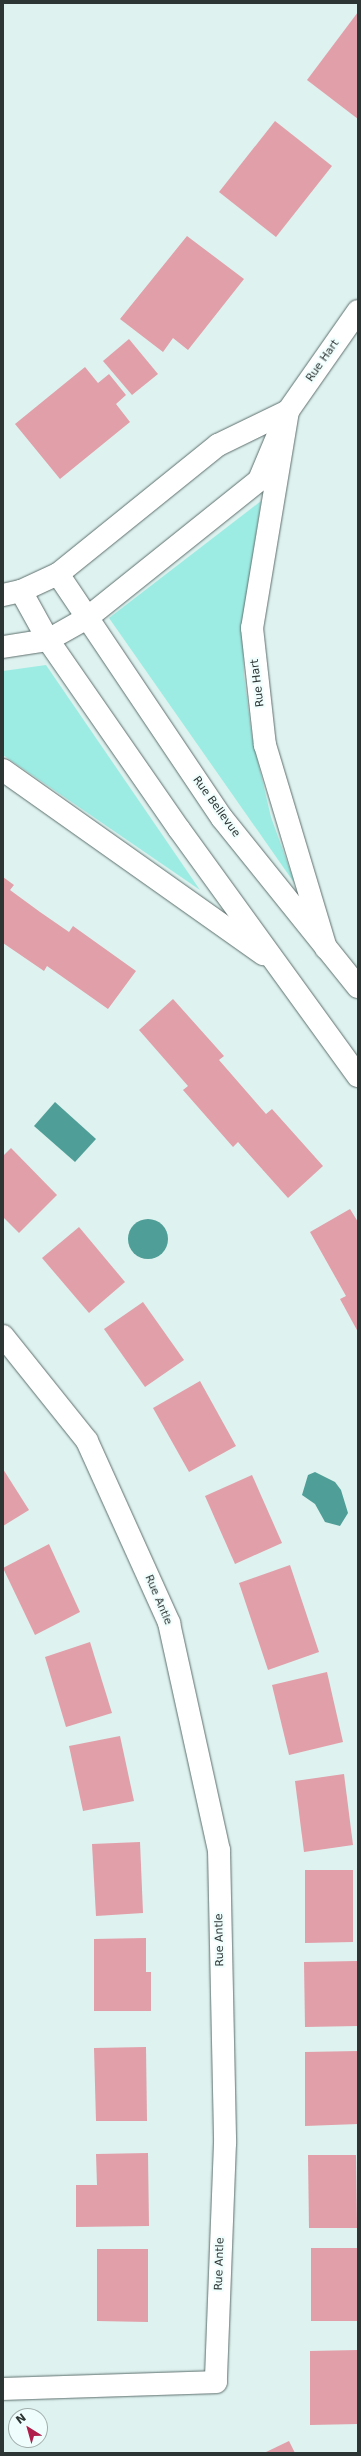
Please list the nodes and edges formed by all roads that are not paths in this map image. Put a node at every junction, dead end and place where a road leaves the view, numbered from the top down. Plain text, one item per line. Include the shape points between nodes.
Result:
1 (358, 311) edge
2 (288, 411) junction
3 (58, 574) junction
4 (12, 593) edge
5 (87, 618) junction
6 (48, 640) junction
7 (3, 647) edge
8 (3, 770) edge
9 (326, 948) junction
10 (278, 965) junction
11 (358, 987) edge
12 (358, 1076) edge
13 (3, 1336) edge
14 (3, 2389) edge

1 - 2 street, Rue Hart
2 - 3 street, Rue Hart via 218,445
2 - 5 street, Rue Hart via 259,480
2 - 9 street, Rue Hart via 252,628 265,745
3 - 4 street
3 - 5 street, Rue Bellevue
4 - 6 street
5 - 6 street
5 - 9 street, Rue Bellevue via 222,818
6 - 7 street
6 - 10 street
8 - 10 street
9 - 11 street, Rue Bellevue
10 - 12 street
13 - 14 street, Rue Antle via 87,1441 169,1623 219,1850 224,2143 216,2382

